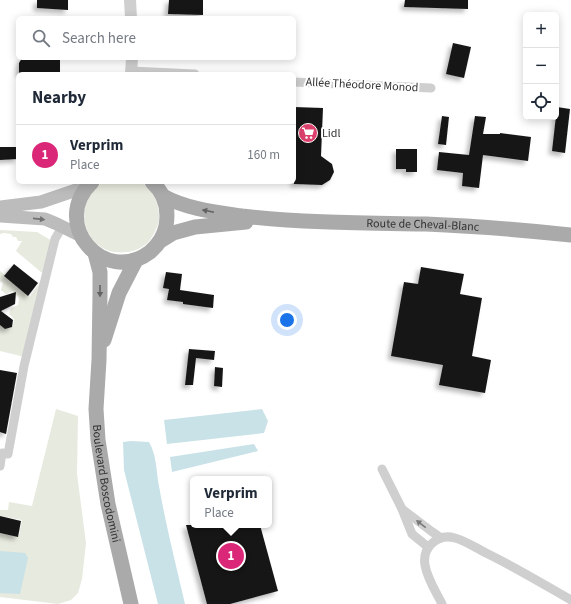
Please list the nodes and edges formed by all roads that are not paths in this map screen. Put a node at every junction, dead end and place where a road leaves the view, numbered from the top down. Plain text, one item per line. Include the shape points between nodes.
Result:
1 (130, 0) edge
2 (131, 16) edge
3 (132, 60) edge
4 (131, 72) edge
5 (296, 82) edge
6 (431, 88) dead end
7 (90, 184) edge
8 (154, 184) edge
9 (163, 196) junction
10 (0, 207) edge
11 (0, 216) edge
12 (274, 220) junction
13 (62, 227) junction
14 (81, 236) junction
15 (571, 236) edge
16 (160, 241) junction
17 (95, 253) junction
18 (136, 260) junction
19 (99, 360) junction
20 (0, 466) edge
21 (382, 469) dead end
22 (402, 509) junction
23 (441, 538) junction
24 (428, 547) junction
25 (571, 600) edge
26 (131, 604) edge
27 (442, 604) edge

1 - 2 street
3 - 4 street
5 - 6 street, Allée Théodore Monod
7 - 10 main road via 41,202
7 - 14 main road via 82,195 76,215
8 - 9 main road
12 -> 9 main road via 219,213 174,202
9 - 16 main road via 168,219
11 -> 13 main road via 45,219
12 - 15 main road, Route de Cheval-Blanc via 472,226
12 - 16 main road via 195,227 173,233
13 - 14 main road
13 - 20 street via 55,239 24,366 8,454 2,452
14 - 17 main road
16 - 18 main road via 150,252
17 - 18 main road via 110,260
17 -> 19 main road, Boulevard Boscodomini via 100,272
18 - 19 main road, Boulevard Boscodomini via 119,293
19 - 26 main road, Boulevard Boscodomini via 96,409 101,467
21 - 22 street
23 -> 22 street
22 - 24 street via 412,534
23 - 24 street
23 - 25 street via 456,538
24 - 27 street via 424,563

